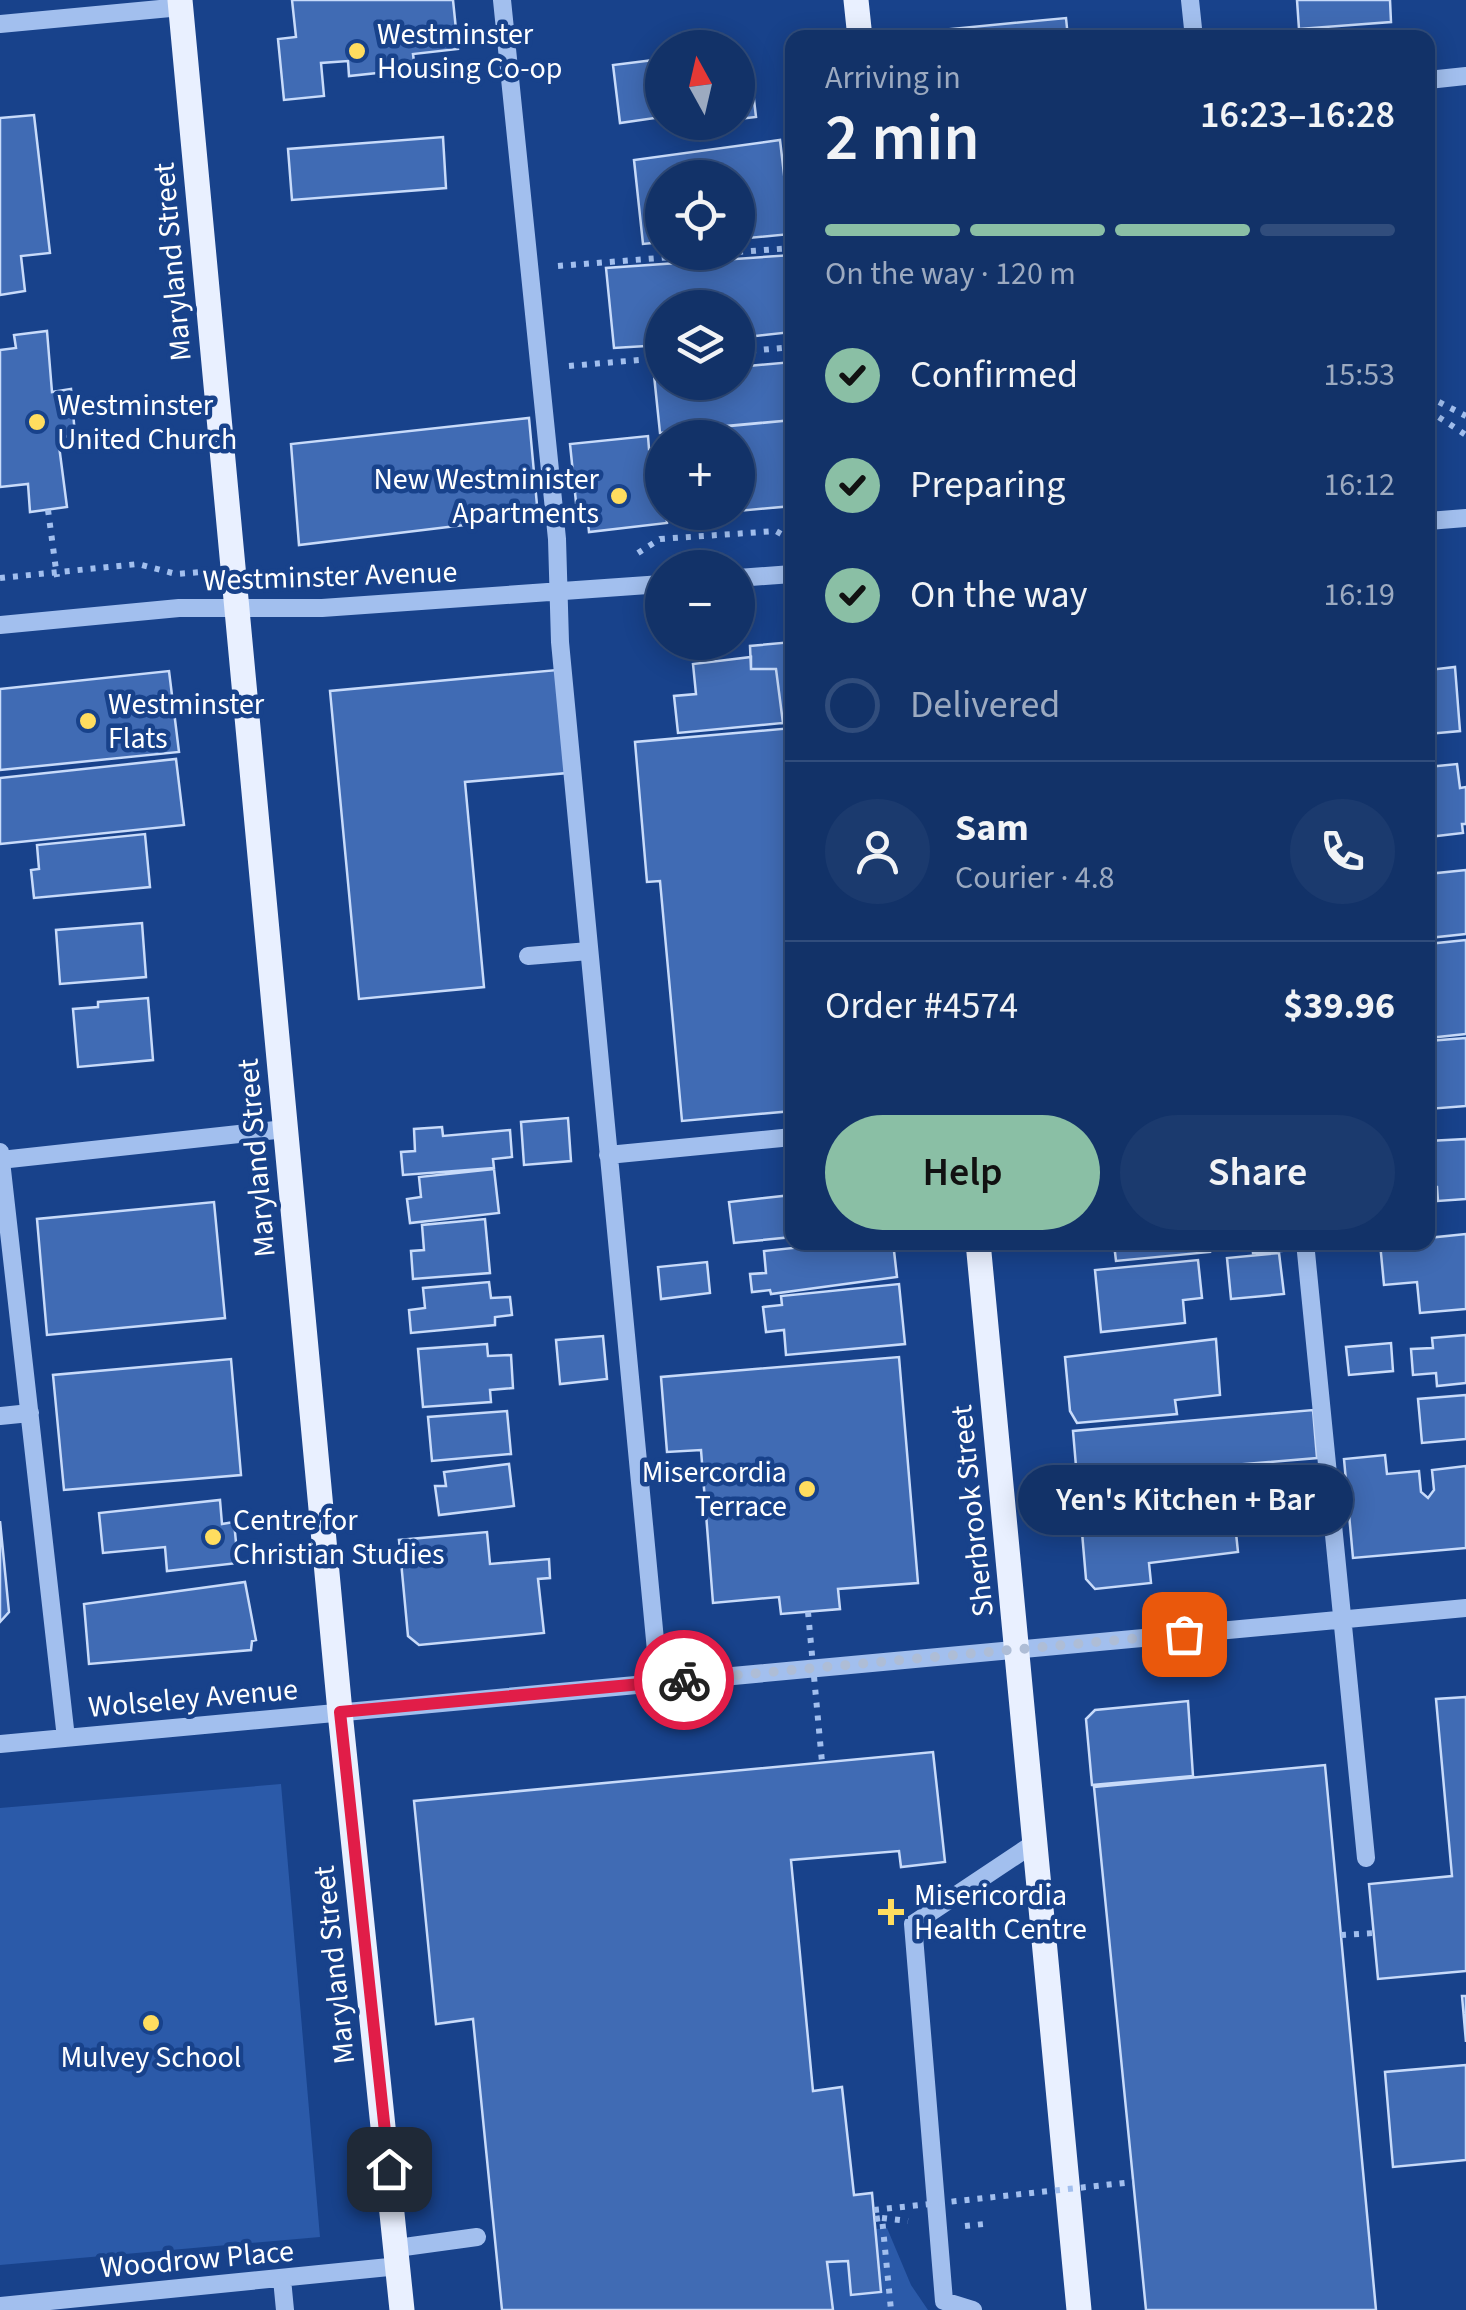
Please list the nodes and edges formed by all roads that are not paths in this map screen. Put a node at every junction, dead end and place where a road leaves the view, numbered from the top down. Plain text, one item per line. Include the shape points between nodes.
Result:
1 (502, 0) edge
2 (856, 0) edge
3 (1190, 0) edge
4 (180, 4) edge
5 (0, 24) edge
6 (859, 30) edge
7 (1193, 30) edge
8 (1466, 76) edge
9 (1435, 79) edge
10 (1466, 518) edge
11 (1435, 520) edge
12 (785, 575) edge
13 (755, 577) edge
14 (645, 585) edge
15 (559, 593) junction
16 (238, 608) junction
17 (0, 625) edge
18 (589, 951) junction
19 (528, 956) dead end
20 (285, 1129) junction
21 (785, 1138) edge
22 (0, 1152) edge
23 (608, 1155) junction
24 (0, 1160) edge
25 (979, 1250) edge
26 (1307, 1250) edge
27 (30, 1413) junction
28 (0, 1416) edge
29 (1466, 1608) edge
30 (1342, 1619) junction
31 (1019, 1649) junction
32 (659, 1682) junction
33 (340, 1712) junction
34 (66, 1738) junction
35 (0, 1744) edge
36 (1036, 1842) junction
37 (1366, 1858) dead end
38 (477, 2237) dead end
39 (398, 2257) junction
40 (282, 2279) junction
41 (116, 2302) edge
42 (0, 2306) edge
43 (286, 2310) edge
44 (402, 2310) edge
45 (973, 2310) edge
46 (1078, 2310) edge

1 - 15 street
2 - 6 main road
3 - 7 street
4 - 5 street
4 - 16 main road, Maryland Street
8 - 9 street
10 - 11 street
12 - 13 street
14 - 15 street, Westminster Avenue
15 - 16 street, Westminster Avenue
15 - 18 street
16 - 17 street, Westminster Avenue
16 - 20 main road, Maryland Street
18 - 19 street
18 - 23 street
20 - 24 street
20 - 33 main road, Maryland Street
21 - 23 street
22 - 24 street
23 - 32 street
24 - 27 street
25 - 31 main road, Sherbrook Street
26 - 30 street
27 - 28 street
27 - 34 street
29 - 30 street, Wolseley Avenue
30 - 31 street, Wolseley Avenue
30 - 37 street
31 - 32 street, Wolseley Avenue
31 - 36 main road, Sherbrook Street
32 - 33 street, Wolseley Avenue
33 - 34 street, Wolseley Avenue
33 - 39 main road, Maryland Street
34 - 35 street, Wolseley Avenue
36 - 45 street via 913,1924 944,2302
36 - 46 main road, Sherbrook Street
38 - 39 street, Woodrow Place
39 - 40 street, Woodrow Place
39 - 44 main road, Maryland Street
40 - 41 street, Woodrow Place
40 - 43 street
41 - 42 street, Woodrow Place

